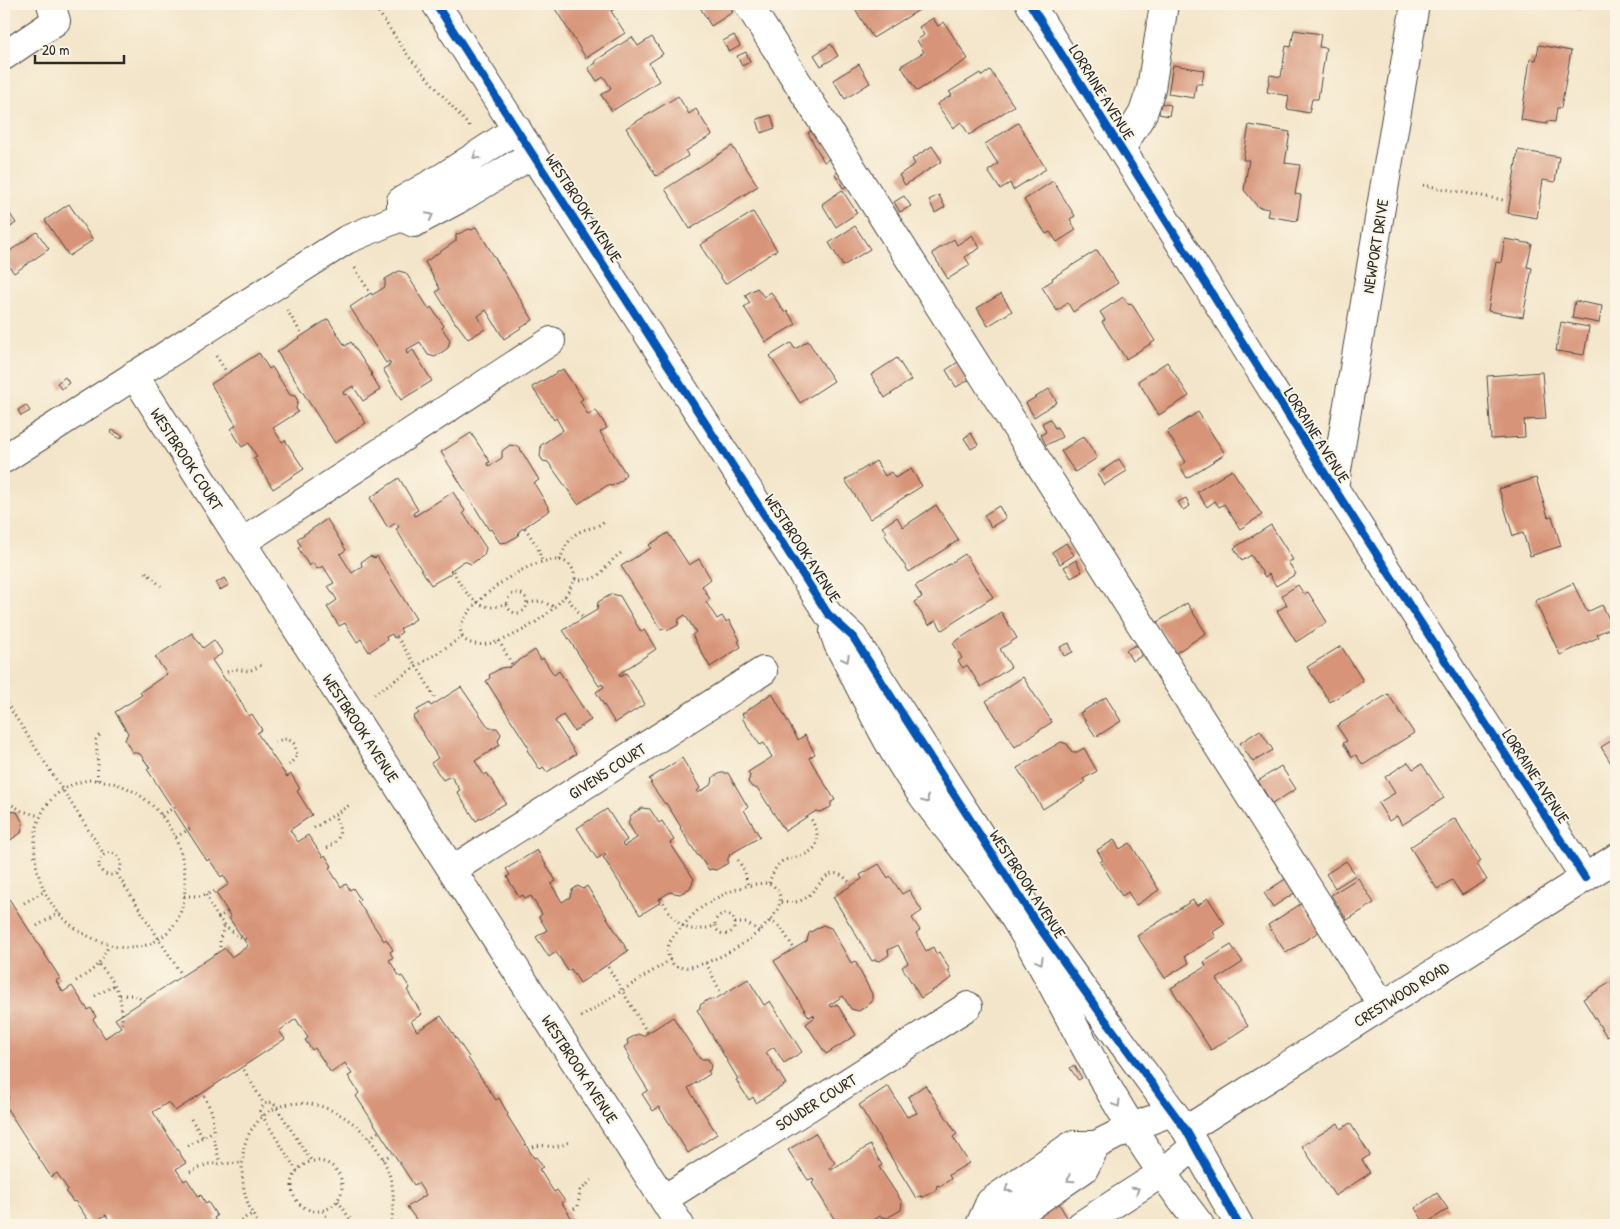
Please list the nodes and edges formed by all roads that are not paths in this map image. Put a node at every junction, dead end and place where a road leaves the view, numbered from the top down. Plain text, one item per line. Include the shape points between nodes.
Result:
1 (52, 4) edge
2 (436, 4) edge
3 (748, 4) edge
4 (1030, 4) edge
5 (1164, 4) edge
6 (1415, 4) edge
7 (4, 56) edge
8 (517, 129) junction
9 (1121, 149) junction
10 (532, 154) junction
11 (401, 217) junction
12 (551, 341) dead end
13 (134, 375) junction
14 (4, 459) edge
15 (1334, 488) junction
16 (241, 543) junction
17 (828, 614) junction
18 (763, 672) dead end
19 (1616, 858) edge
20 (452, 870) junction
21 (1585, 878) junction
22 (1382, 1005) junction
23 (968, 1006) dead end
24 (1132, 1128) junction
25 (1184, 1129) junction
26 (1096, 1146) junction
27 (1162, 1174) junction
28 (664, 1199) junction
29 (680, 1225) edge
30 (980, 1225) edge
31 (992, 1225) edge
32 (1081, 1225) edge
33 (1200, 1225) edge
34 (1239, 1225) edge

1 - 7 street via 56,20
2 - 8 street, WESTBROOK AVENUE
3 - 22 street
4 - 9 street, LORRAINE AVENUE
5 - 9 street via 1151,89 1143,113
6 - 15 street, NEWPORT DRIVE
8 - 10 street, WESTBROOK AVENUE
8 -> 11 street via 401,201
9 - 15 street, LORRAINE AVENUE
11 -> 10 street via 414,223 429,216
10 - 17 street, WESTBROOK AVENUE
11 - 13 street via 359,233 332,248
12 - 16 street
13 - 14 street
13 - 16 street, WESTBROOK COURT
15 - 21 street, LORRAINE AVENUE
16 - 20 street, WESTBROOK AVENUE
17 -> 24 street, WESTBROOK AVENUE via 838,644 904,767 1015,919
17 - 25 street, WESTBROOK AVENUE via 853,637 1028,910
18 - 20 street, GIVENS COURT
19 - 21 street, CRESTWOOD ROAD
20 - 28 street, WESTBROOK AVENUE
21 - 22 street, CRESTWOOD ROAD
22 - 25 street, CRESTWOOD ROAD
23 - 28 street, SOUDER COURT
24 - 25 street
24 - 26 street
24 - 27 street, WESTBROOK AVENUE
25 - 27 street
25 - 34 street, WESTBROOK AVENUE
26 -> 30 street via 1072,1145 990,1202
26 -> 31 street via 1084,1169 1003,1224
32 -> 27 street
27 - 33 street, WESTBROOK AVENUE
28 - 29 street, WESTBROOK AVENUE

